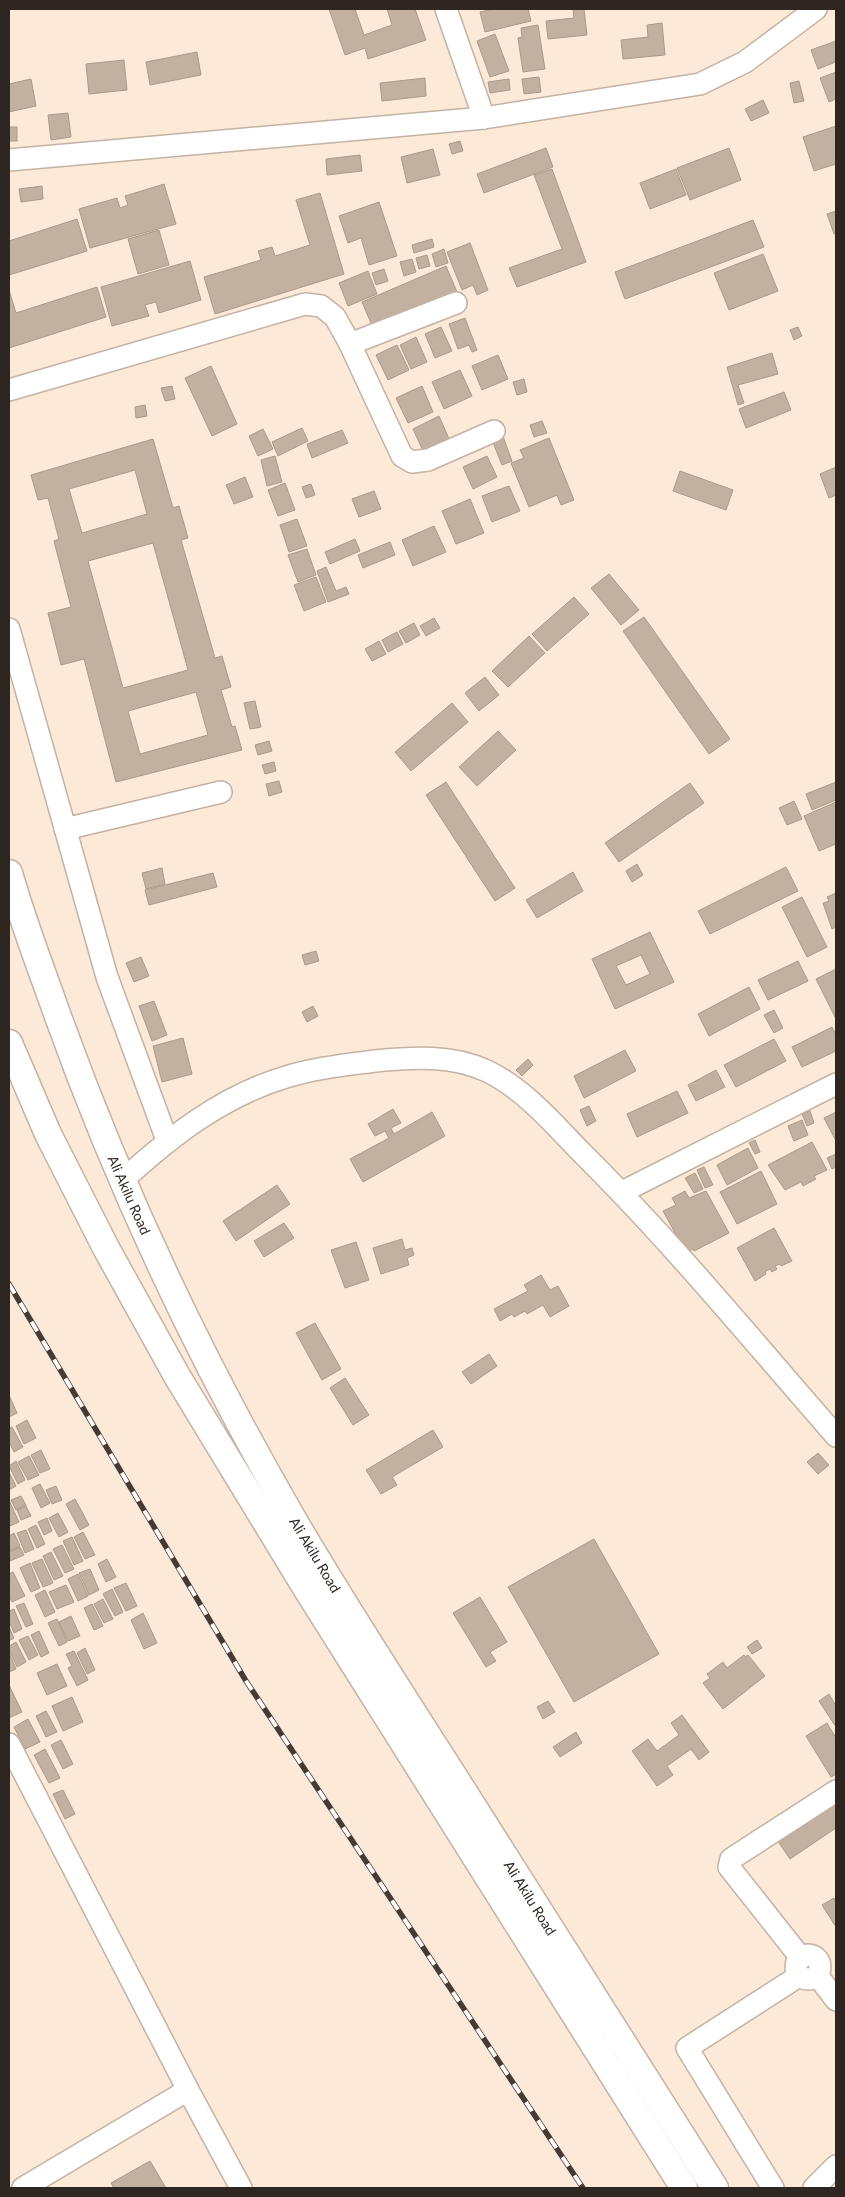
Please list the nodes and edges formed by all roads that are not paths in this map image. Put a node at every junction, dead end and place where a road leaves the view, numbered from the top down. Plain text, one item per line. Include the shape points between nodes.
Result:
1 (448, 9) edge
2 (816, 9) edge
3 (484, 118) junction
4 (9, 160) edge
5 (456, 303) dead end
6 (350, 344) junction
7 (9, 390) edge
8 (494, 430) dead end
9 (9, 629) edge
10 (222, 792) dead end
11 (65, 829) junction
12 (9, 873) edge
13 (9, 1043) edge
14 (836, 1084) edge
15 (167, 1140) junction
16 (122, 1181) junction
17 (622, 1192) junction
18 (836, 1436) edge
19 (9, 1744) edge
20 (836, 1791) edge
21 (806, 1970) junction
22 (836, 2000) edge
23 (188, 2090) junction
24 (836, 2166) edge
25 (23, 2188) edge
26 (241, 2188) edge
27 (684, 2188) edge
28 (715, 2188) edge
29 (773, 2188) edge
30 (814, 2188) edge

1 - 3 street
2 - 3 street via 745,62 700,84
3 - 4 street
5 - 6 street
6 - 7 street via 335,317 321,306 305,304
6 - 8 street via 402,456 412,462 428,460
9 - 11 street
10 - 11 street
11 - 15 street via 107,977
12 - 16 main road, Ali Akilu Road via 74,1060
13 - 27 main road, Ali Akilu Road via 48,1134 177,1376 311,1597
14 - 17 street
15 - 16 street
15 - 17 street via 247,1091 286,1077 326,1067 408,1057 459,1061 488,1071 519,1090
16 - 28 main road, Ali Akilu Road via 182,1311 297,1524 363,1634
17 - 18 street
19 - 23 street
20 - 21 street via 731,1859 729,1867
21 - 22 street
21 - 29 street via 687,2048
23 - 25 street
23 - 26 street
24 - 30 street

